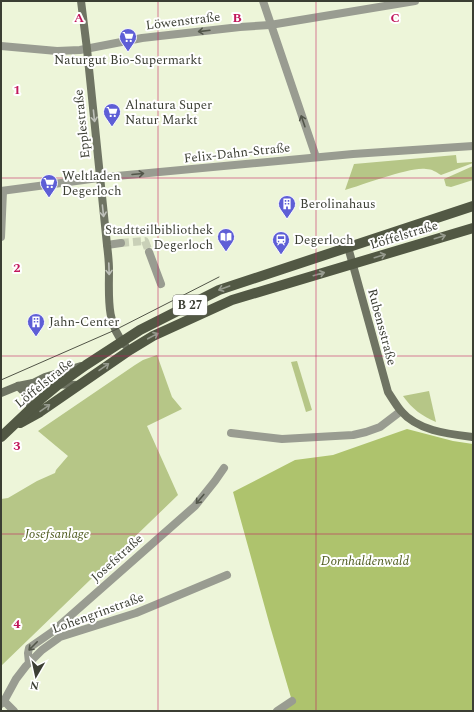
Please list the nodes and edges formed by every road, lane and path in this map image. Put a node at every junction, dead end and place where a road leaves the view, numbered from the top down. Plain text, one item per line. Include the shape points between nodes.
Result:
1 (81, 1) edge
2 (263, 1) edge
3 (415, 1) edge
4 (270, 25) junction
5 (1, 46) edge
6 (87, 49) junction
7 (473, 146) edge
8 (316, 157) junction
9 (100, 178) junction
10 (2, 191) edge
11 (473, 206) edge
12 (473, 228) edge
13 (1, 237) edge
14 (121, 243) tunnel mouth
15 (107, 245) junction
16 (348, 246) junction
17 (149, 252) tunnel mouth
18 (353, 264) junction
19 (161, 284) dead end
20 (122, 342) junction
21 (130, 350) junction
22 (86, 365) junction
23 (34, 383) junction
24 (58, 385) junction
25 (79, 385) junction
26 (18, 386) junction
27 (1, 393) edge
28 (31, 408) junction
29 (401, 411) junction
30 (12, 428) junction
31 (230, 433) dead end
32 (1, 437) edge
33 (473, 437) edge
34 (224, 468) dead end
35 (227, 575) dead end
36 (29, 663) junction
37 (2, 702) edge
38 (292, 702) dead end
39 (14, 711) edge
40 (277, 711) edge

1 - 6 street, Epplestraße
2 - 4 street
3 - 4 street, Löwenstraße
4 -> 6 street, Löwenstraße via 142,38
8 -> 4 street
5 - 6 street, Löwenstraße via 56,51
6 -> 9 street, Epplestraße
7 - 8 street, Felix-Dahn-Straße
9 -> 8 street, Felix-Dahn-Straße
9 - 10 street, Felix-Dahn-Straße
9 -> 15 street, Epplestraße
10 - 13 street, Felix-Dahn-Straße
11 - 16 main road, Löffelstraße / B 27
18 -> 12 main road, Löffelstraße / B 27
14 - 15 street
15 -> 20 street, Epplestraße via 109,308 115,330
16 - 18 street, Rubensstraße
16 -> 20 main road, Löffelstraße / B 27 via 219,290 140,330
17 - 19 street
21 -> 18 main road, Löffelstraße / B 27 via 153,336 232,300
18 - 29 street, Rubensstraße via 388,392
20 - 21 street, Epplestraße
20 - 22 main road, Löffelstraße / B 27
25 -> 21 main road, Löffelstraße / B 27
22 - 23 street via 45,377
22 - 24 main road, Löffelstraße / B 27
23 - 24 street
23 - 26 street
24 - 25 street
24 - 28 main road, Löffelstraße / B 27
30 -> 25 main road, Löffelstraße / B 27
26 - 27 street
26 - 28 street via 26,394
28 - 30 main road, Löffelstraße / B 27
29 - 31 street via 380,427 353,435 282,439
29 - 33 street, Rubensstraße via 413,422 432,430
30 - 32 main road, B 27
34 -> 36 street, Josefstraße via 195,506 56,628 29,648
35 - 36 street, Lohengrinstraße via 136,613 60,637
36 - 37 street, Lohengrinstraße
37 - 39 street
38 - 40 street

